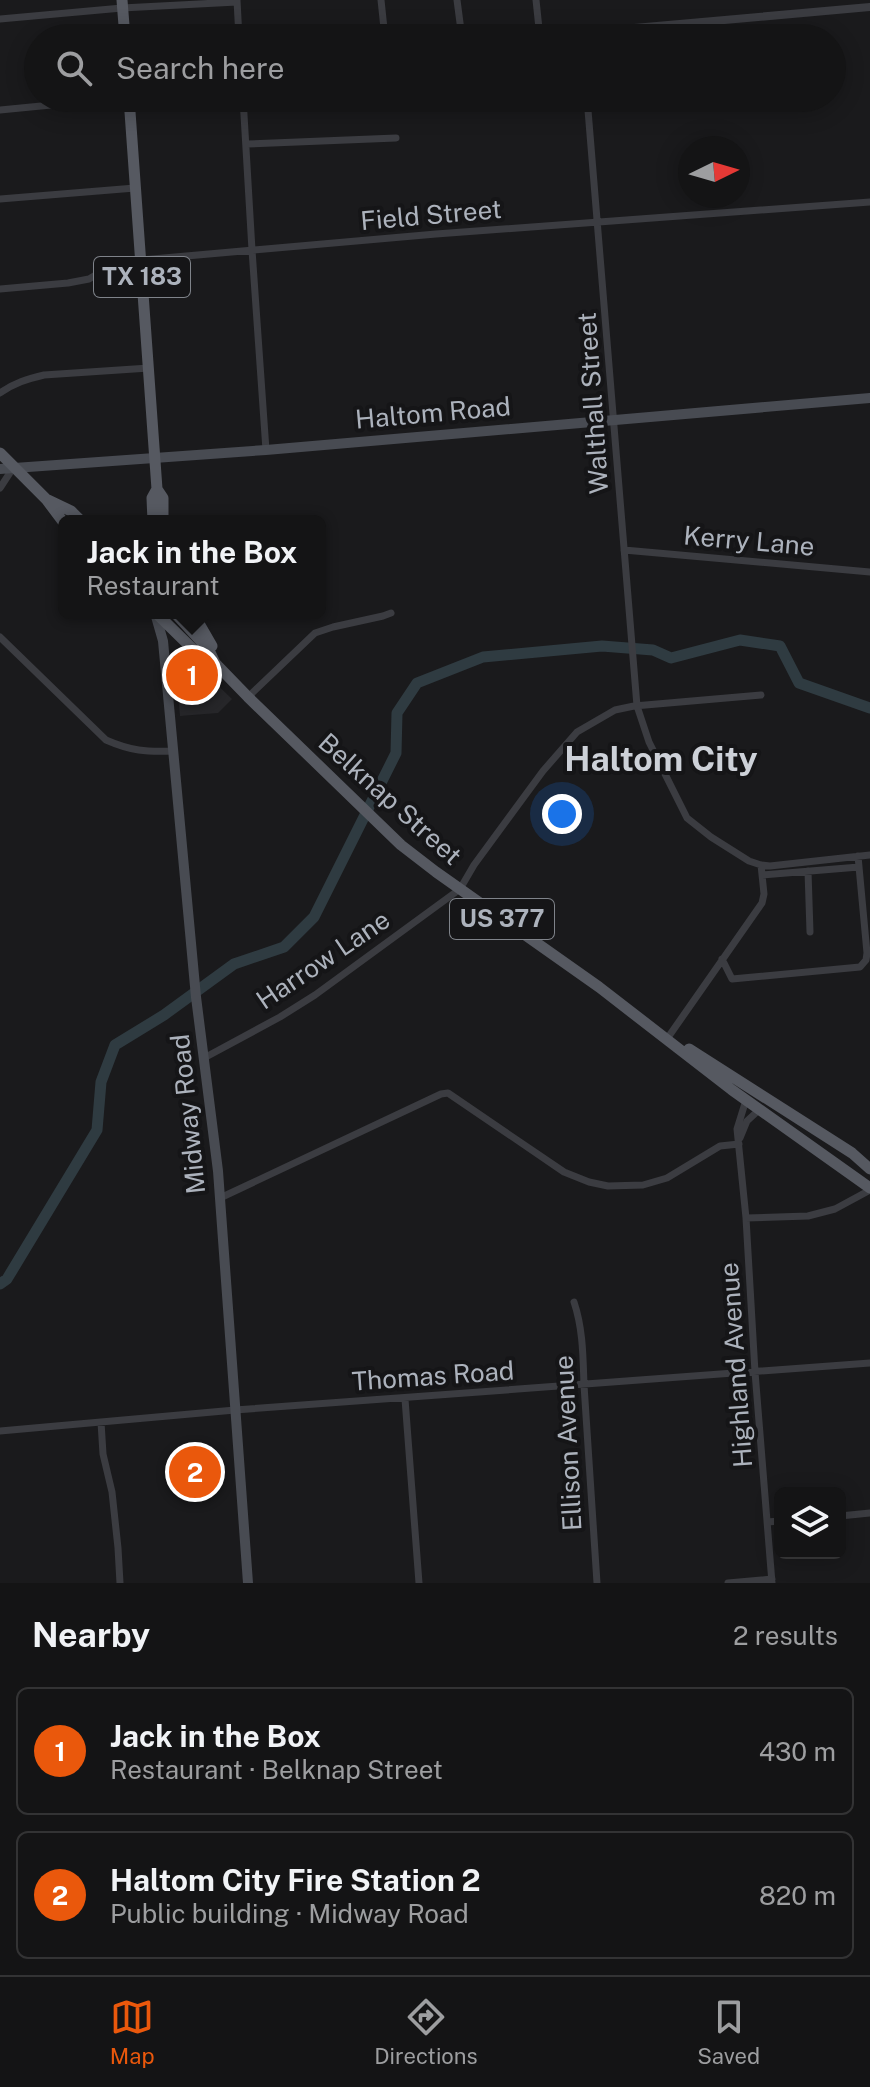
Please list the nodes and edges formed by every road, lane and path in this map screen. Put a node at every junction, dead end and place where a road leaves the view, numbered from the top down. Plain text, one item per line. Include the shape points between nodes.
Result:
1 (381, 0) edge
2 (457, 0) edge
3 (536, 0) edge
4 (237, 1) edge
5 (122, 4) edge
6 (870, 7) edge
7 (0, 19) edge
8 (124, 24) edge
9 (238, 24) edge
10 (384, 24) edge
11 (460, 24) edge
12 (539, 24) edge
13 (679, 24) edge
14 (24, 108) edge
15 (0, 110) edge
16 (130, 112) edge
17 (244, 112) edge
18 (588, 112) edge
19 (396, 138) dead end
20 (247, 144) junction
21 (135, 188) junction
22 (0, 199) edge
23 (870, 202) edge
24 (597, 222) junction
25 (252, 250) junction
26 (141, 260) junction
27 (0, 289) edge
28 (149, 368) junction
29 (0, 393) edge
30 (870, 398) edge
31 (614, 418) junction
32 (266, 450) junction
33 (0, 453) edge
34 (156, 458) junction
35 (13, 468) junction
36 (0, 469) edge
37 (0, 488) edge
38 (157, 489) junction
39 (46, 499) junction
40 (58, 515) edge
41 (75, 515) edge
42 (153, 515) edge
43 (164, 515) edge
44 (624, 550) junction
45 (870, 572) edge
46 (391, 613) dead end
47 (158, 619) edge
48 (162, 619) edge
49 (171, 619) edge
50 (178, 619) edge
51 (196, 619) edge
52 (170, 626) junction
53 (0, 637) edge
54 (163, 641) junction
55 (215, 663) junction
56 (232, 681) junction
57 (761, 695) dead end
58 (248, 697) junction
59 (637, 706) junction
60 (173, 751) junction
61 (870, 855) edge
62 (858, 862) junction
63 (761, 865) junction
64 (808, 871) junction
65 (764, 875) junction
66 (460, 889) junction
67 (810, 932) dead end
68 (722, 959) junction
69 (628, 1009) junction
70 (669, 1036) junction
71 (204, 1058) junction
72 (746, 1100) junction
73 (760, 1109) junction
74 (739, 1144) junction
75 (870, 1169) edge
76 (870, 1189) edge
77 (220, 1198) junction
78 (746, 1218) junction
79 (574, 1302) dead end
80 (870, 1363) edge
81 (755, 1372) junction
82 (584, 1385) junction
83 (405, 1399) junction
84 (235, 1410) junction
85 (101, 1422) junction
86 (0, 1431) edge
87 (870, 1513) edge
88 (846, 1515) edge
89 (774, 1521) edge
90 (767, 1522) junction
91 (772, 1581) edge
92 (120, 1583) edge
93 (248, 1583) edge
94 (419, 1583) edge
95 (597, 1583) edge
96 (728, 1583) edge

1 - 10 street
2 - 11 street
3 - 12 street
4 - 5 street
4 - 9 street
5 - 7 street
5 - 8 main road
6 - 13 street
14 - 15 street
16 - 21 main road, TX 183
17 - 20 street
18 - 24 street, Walthall Street
19 - 20 street
20 - 25 street
21 - 22 street
21 - 26 main road, TX 183
23 - 24 street, Field Street
24 - 25 street, Field Street
24 - 31 street, Walthall Street
25 - 26 street, Field Street
25 - 32 street
26 - 27 street, Field Street via 109,267 89,279
26 - 28 main road, TX 183
28 - 29 street via 44,375
28 - 34 main road, TX 183
30 - 31 main road, Haltom Road
31 - 32 main road, Haltom Road
31 - 44 street, Walthall Street
32 - 34 main road, Haltom Road
33 - 35 main road
34 - 35 main road, Haltom Road
34 - 38 main road, TX 183
35 - 36 main road, Haltom Road
35 - 37 street
35 - 39 main road
38 - 42 main road, TX 183
38 - 43 main road, TX 183
39 - 40 main road
39 - 41 main road
44 - 45 street, Kerry Lane
44 - 59 street, Walthall Street
46 - 58 street via 315,633
47 - 54 main road, Midway Road
48 - 52 main road, Belknap Street / US 377
49 - 52 main road
50 - 55 main road, Belknap Street / US 377
51 - 56 main road
52 - 54 main road
52 - 55 main road, Belknap Street / US 377 via 204,660
53 - 60 street via 106,740 145,752
54 - 60 main road, Midway Road
55 - 56 main road, Belknap Street / US 377
56 - 58 main road, Belknap Street / US 377
57 - 59 street
58 - 66 main road, Belknap Street / US 377 via 379,825
59 - 63 street, Walthall Street via 687,818
59 - 66 street via 615,710 577,732
60 - 71 main road, Midway Road
61 - 62 street
62 - 63 street
62 - 64 street
62 - 68 street via 867,953 863,965 732,979
63 - 65 street
64 - 65 street
64 - 67 street
65 - 68 street via 762,903
66 - 69 main road, Belknap Street / US 377
66 - 71 street, Harrow Lane via 315,995
68 - 70 street
69 - 70 main road, Belknap Street / US 377
69 - 72 main road, Belknap Street / US 377
70 - 75 main road, Belknap Street / US 377
71 - 77 main road, Midway Road
72 - 73 main road, Belknap Street / US 377
72 - 74 street, Highland Avenue via 737,1129
73 - 74 street via 747,1121
73 - 76 main road, Belknap Street / US 377
74 - 77 street via 720,1146 667,1178 608,1186 564,1172 448,1093
74 - 78 street, Highland Avenue
76 - 78 street via 835,1209 808,1216
77 - 84 main road, Midway Road
78 - 81 street, Highland Avenue
79 - 82 street, Ellison Avenue via 581,1322
80 - 81 street, Thomas Road
81 - 82 street, Thomas Road
81 - 90 street, Highland Avenue
82 - 83 street, Thomas Road
82 - 95 street, Ellison Avenue
83 - 84 street, Thomas Road
83 - 94 street
84 - 85 street, Thomas Road
84 - 93 main road, Midway Road
85 - 86 street, Thomas Road
85 - 92 street
87 - 88 street
89 - 90 street
90 - 91 street, Highland Avenue
91 - 96 street

